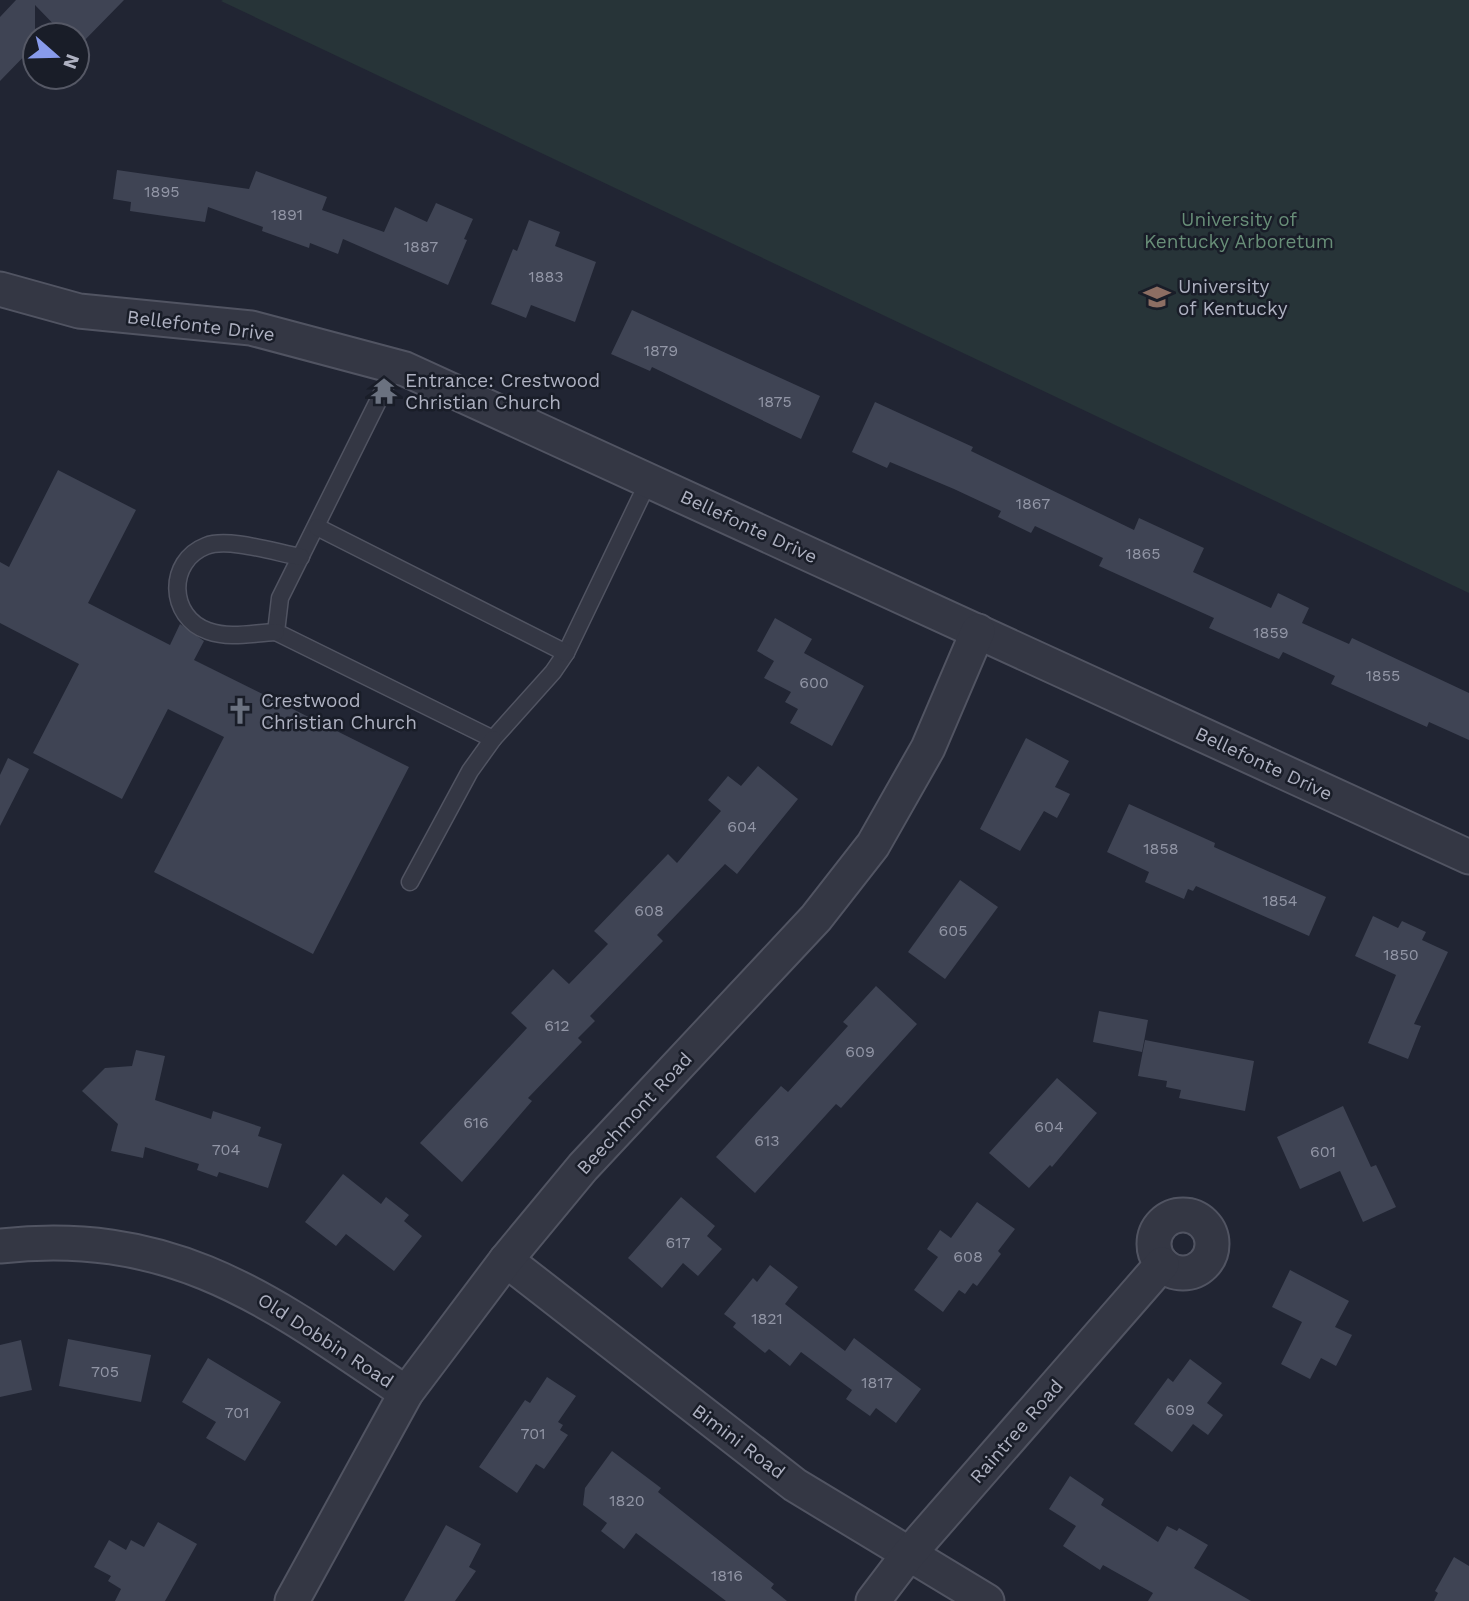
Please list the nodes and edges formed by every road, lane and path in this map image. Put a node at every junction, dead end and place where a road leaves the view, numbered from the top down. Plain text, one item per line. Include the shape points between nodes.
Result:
1 (0, 289) edge
2 (396, 367) junction
3 (649, 480) junction
4 (317, 527) junction
5 (301, 557) junction
6 (978, 631) junction
7 (276, 632) junction
8 (566, 653) junction
9 (493, 739) junction
10 (1469, 858) edge
11 (410, 882) dead end
12 (0, 1245) edge
13 (506, 1260) junction
14 (1162, 1264) dead end
15 (406, 1393) junction
16 (908, 1555) junction
17 (292, 1601) edge
18 (873, 1601) edge
19 (987, 1601) edge

1 - 2 street, Bellefonte Drive via 79,310 251,328
2 - 3 street, Bellefonte Drive
2 - 4 lane
3 - 6 street, Bellefonte Drive
3 - 8 lane
4 - 5 lane
4 - 8 lane
5 - 7 lane via 280,598
5 - 7 lane via 232,544 207,545 185,558 176,579 184,616 198,627 231,636
6 - 10 street, Bellefonte Drive
6 - 13 street, Beechmont Road via 928,748 873,845 816,918 583,1167
7 - 9 lane
8 - 9 lane
9 - 11 lane via 470,771
12 - 15 street, Old Dobbin Road via 78,1243 136,1250 175,1261 283,1310
13 - 15 street, Beechmont Road
13 - 16 street, Bimini Road via 795,1485
14 - 16 street, Raintree Road
15 - 17 street, Beechmont Road
16 - 18 street, Raintree Road
16 - 19 street, Bimini Road

